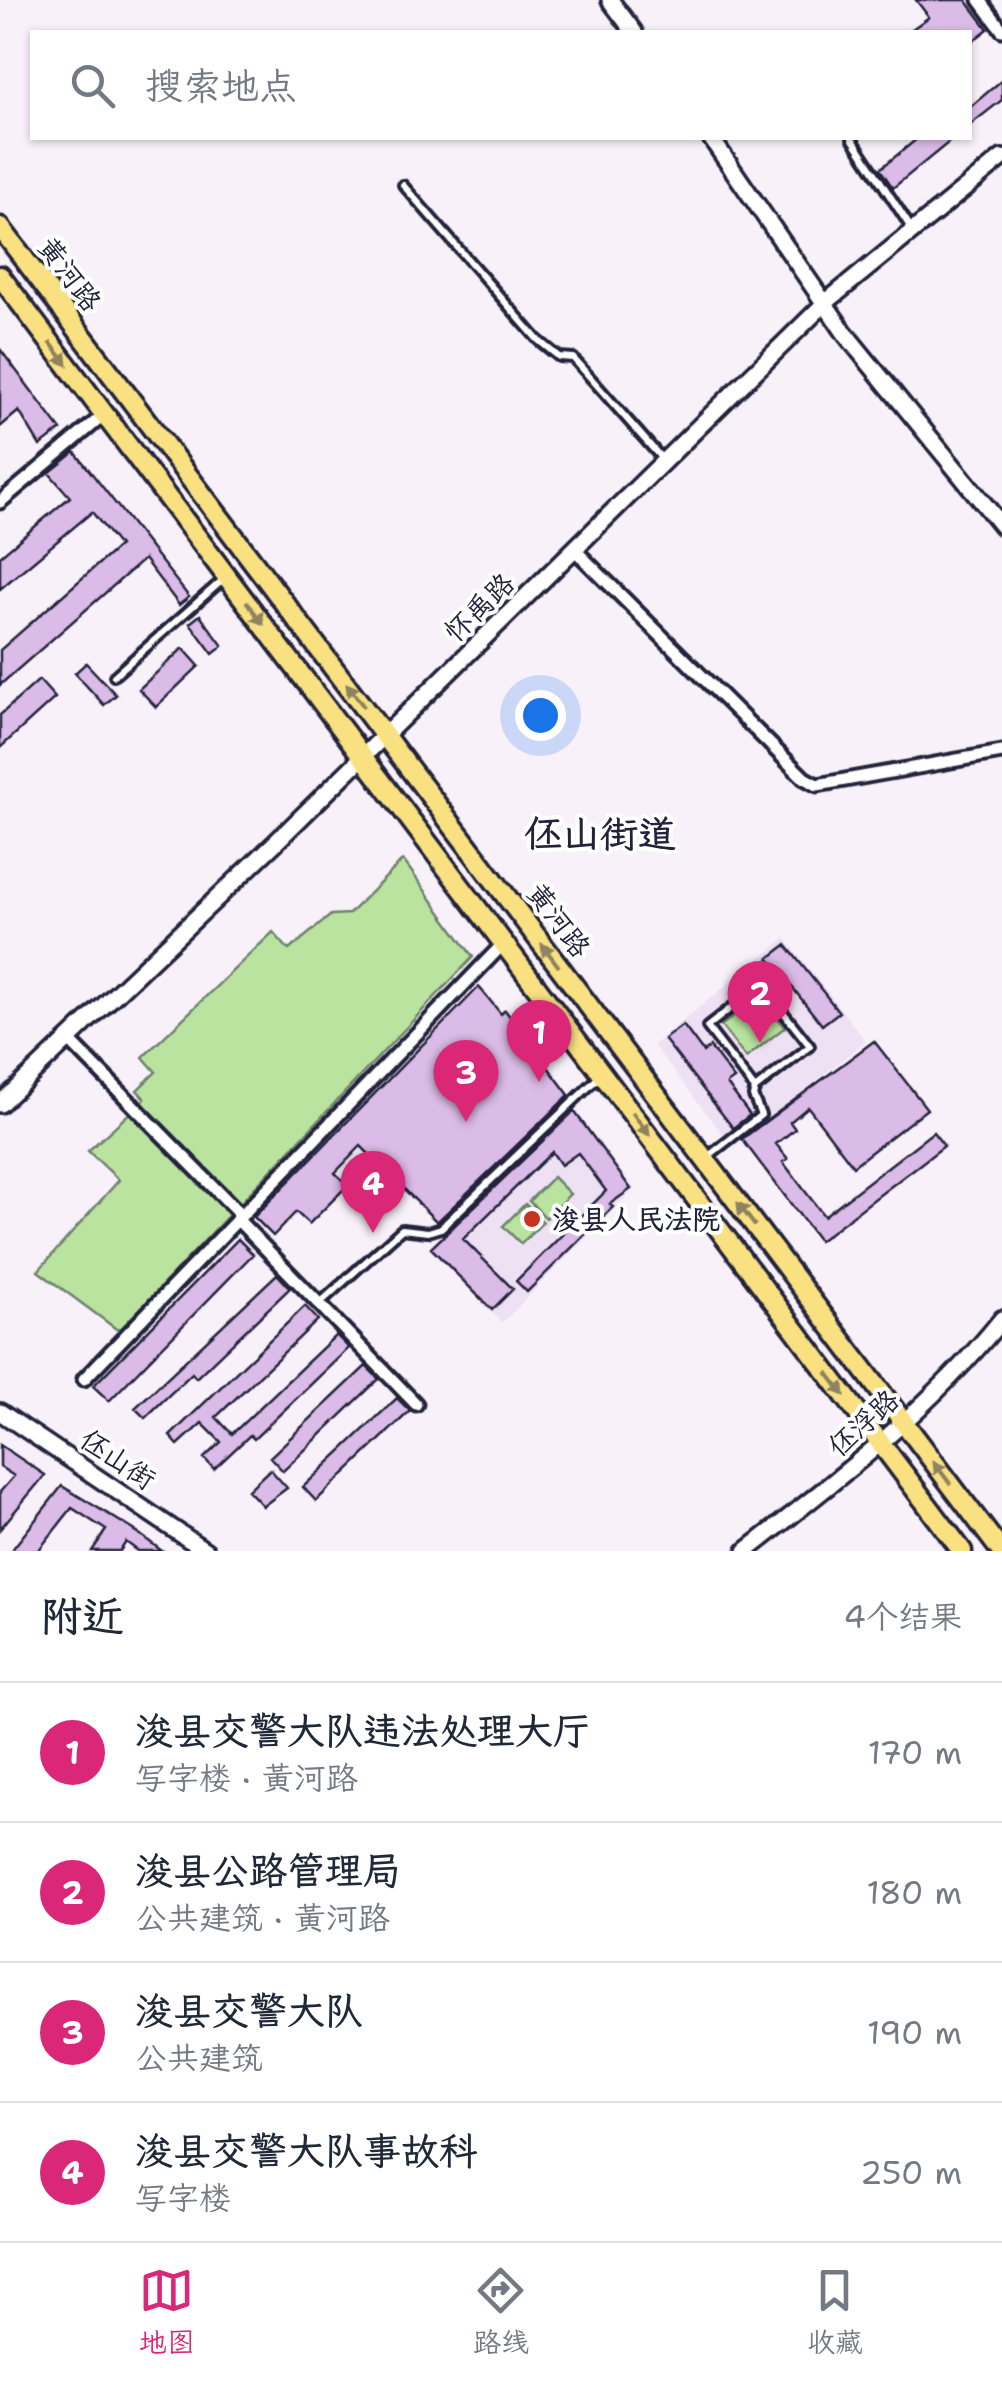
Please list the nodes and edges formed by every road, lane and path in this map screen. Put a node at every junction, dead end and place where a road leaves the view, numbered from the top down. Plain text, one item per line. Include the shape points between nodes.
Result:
1 (610, 0) edge
2 (980, 0) edge
3 (632, 30) edge
4 (1002, 30) edge
5 (712, 140) edge
6 (853, 140) edge
7 (1002, 158) edge
8 (403, 185) dead end
9 (0, 227) edge
10 (912, 229) junction
11 (0, 276) edge
12 (825, 304) junction
13 (104, 414) junction
14 (664, 461) junction
15 (0, 502) edge
16 (1002, 526) edge
17 (574, 549) junction
18 (227, 576) junction
19 (114, 676) dead end
20 (384, 735) junction
21 (1002, 752) edge
22 (363, 756) junction
23 (504, 943) junction
24 (68, 1039) junction
25 (602, 1074) junction
26 (755, 1089) junction
27 (3, 1095) edge
28 (705, 1160) junction
29 (239, 1217) junction
30 (320, 1303) junction
31 (1002, 1320) edge
32 (84, 1379) dead end
33 (416, 1404) dead end
34 (0, 1412) edge
35 (903, 1421) junction
36 (880, 1442) junction
37 (206, 1551) edge
38 (746, 1551) edge
39 (962, 1551) edge
40 (1001, 1551) edge

1 - 3 street
2 - 4 street
5 - 12 street
6 - 10 lane
7 - 10 street, 怀禹路
8 - 14 lane via 538,340 559,357 573,358
20 -> 9 main road, 黄河路
10 - 12 street, 怀禹路
11 -> 13 main road, 黄河路
12 - 14 street, 怀禹路
12 - 16 street
13 - 15 street
13 - 18 main road, 黄河路
14 - 17 street, 怀禹路
17 - 20 street, 怀禹路
17 - 21 street via 817,785
18 - 19 lane
18 -> 22 main road, 黄河路
20 - 22 street, 怀禹路
28 -> 20 main road, 黄河路
22 - 23 main road, 黄河路
22 - 24 street, 怀禹路
23 - 25 main road, 黄河路
23 - 29 street
24 - 27 street, 怀禹路
24 - 29 street
25 - 30 lane via 441,1228 402,1229
25 -> 36 main road, 黄河路
26 - 26 lane via 706,1027 761,984 810,1046
26 - 28 lane via 762,1115
35 -> 28 main road, 黄河路
29 - 30 street
29 - 32 street
30 - 33 street
31 - 35 street, 伾浮路 via 962,1369
34 - 37 street, 伾山街
35 - 36 street, 伾浮路
40 -> 35 main road, 黄河路
36 - 38 street, 伾浮路
36 - 39 main road, 黄河路

